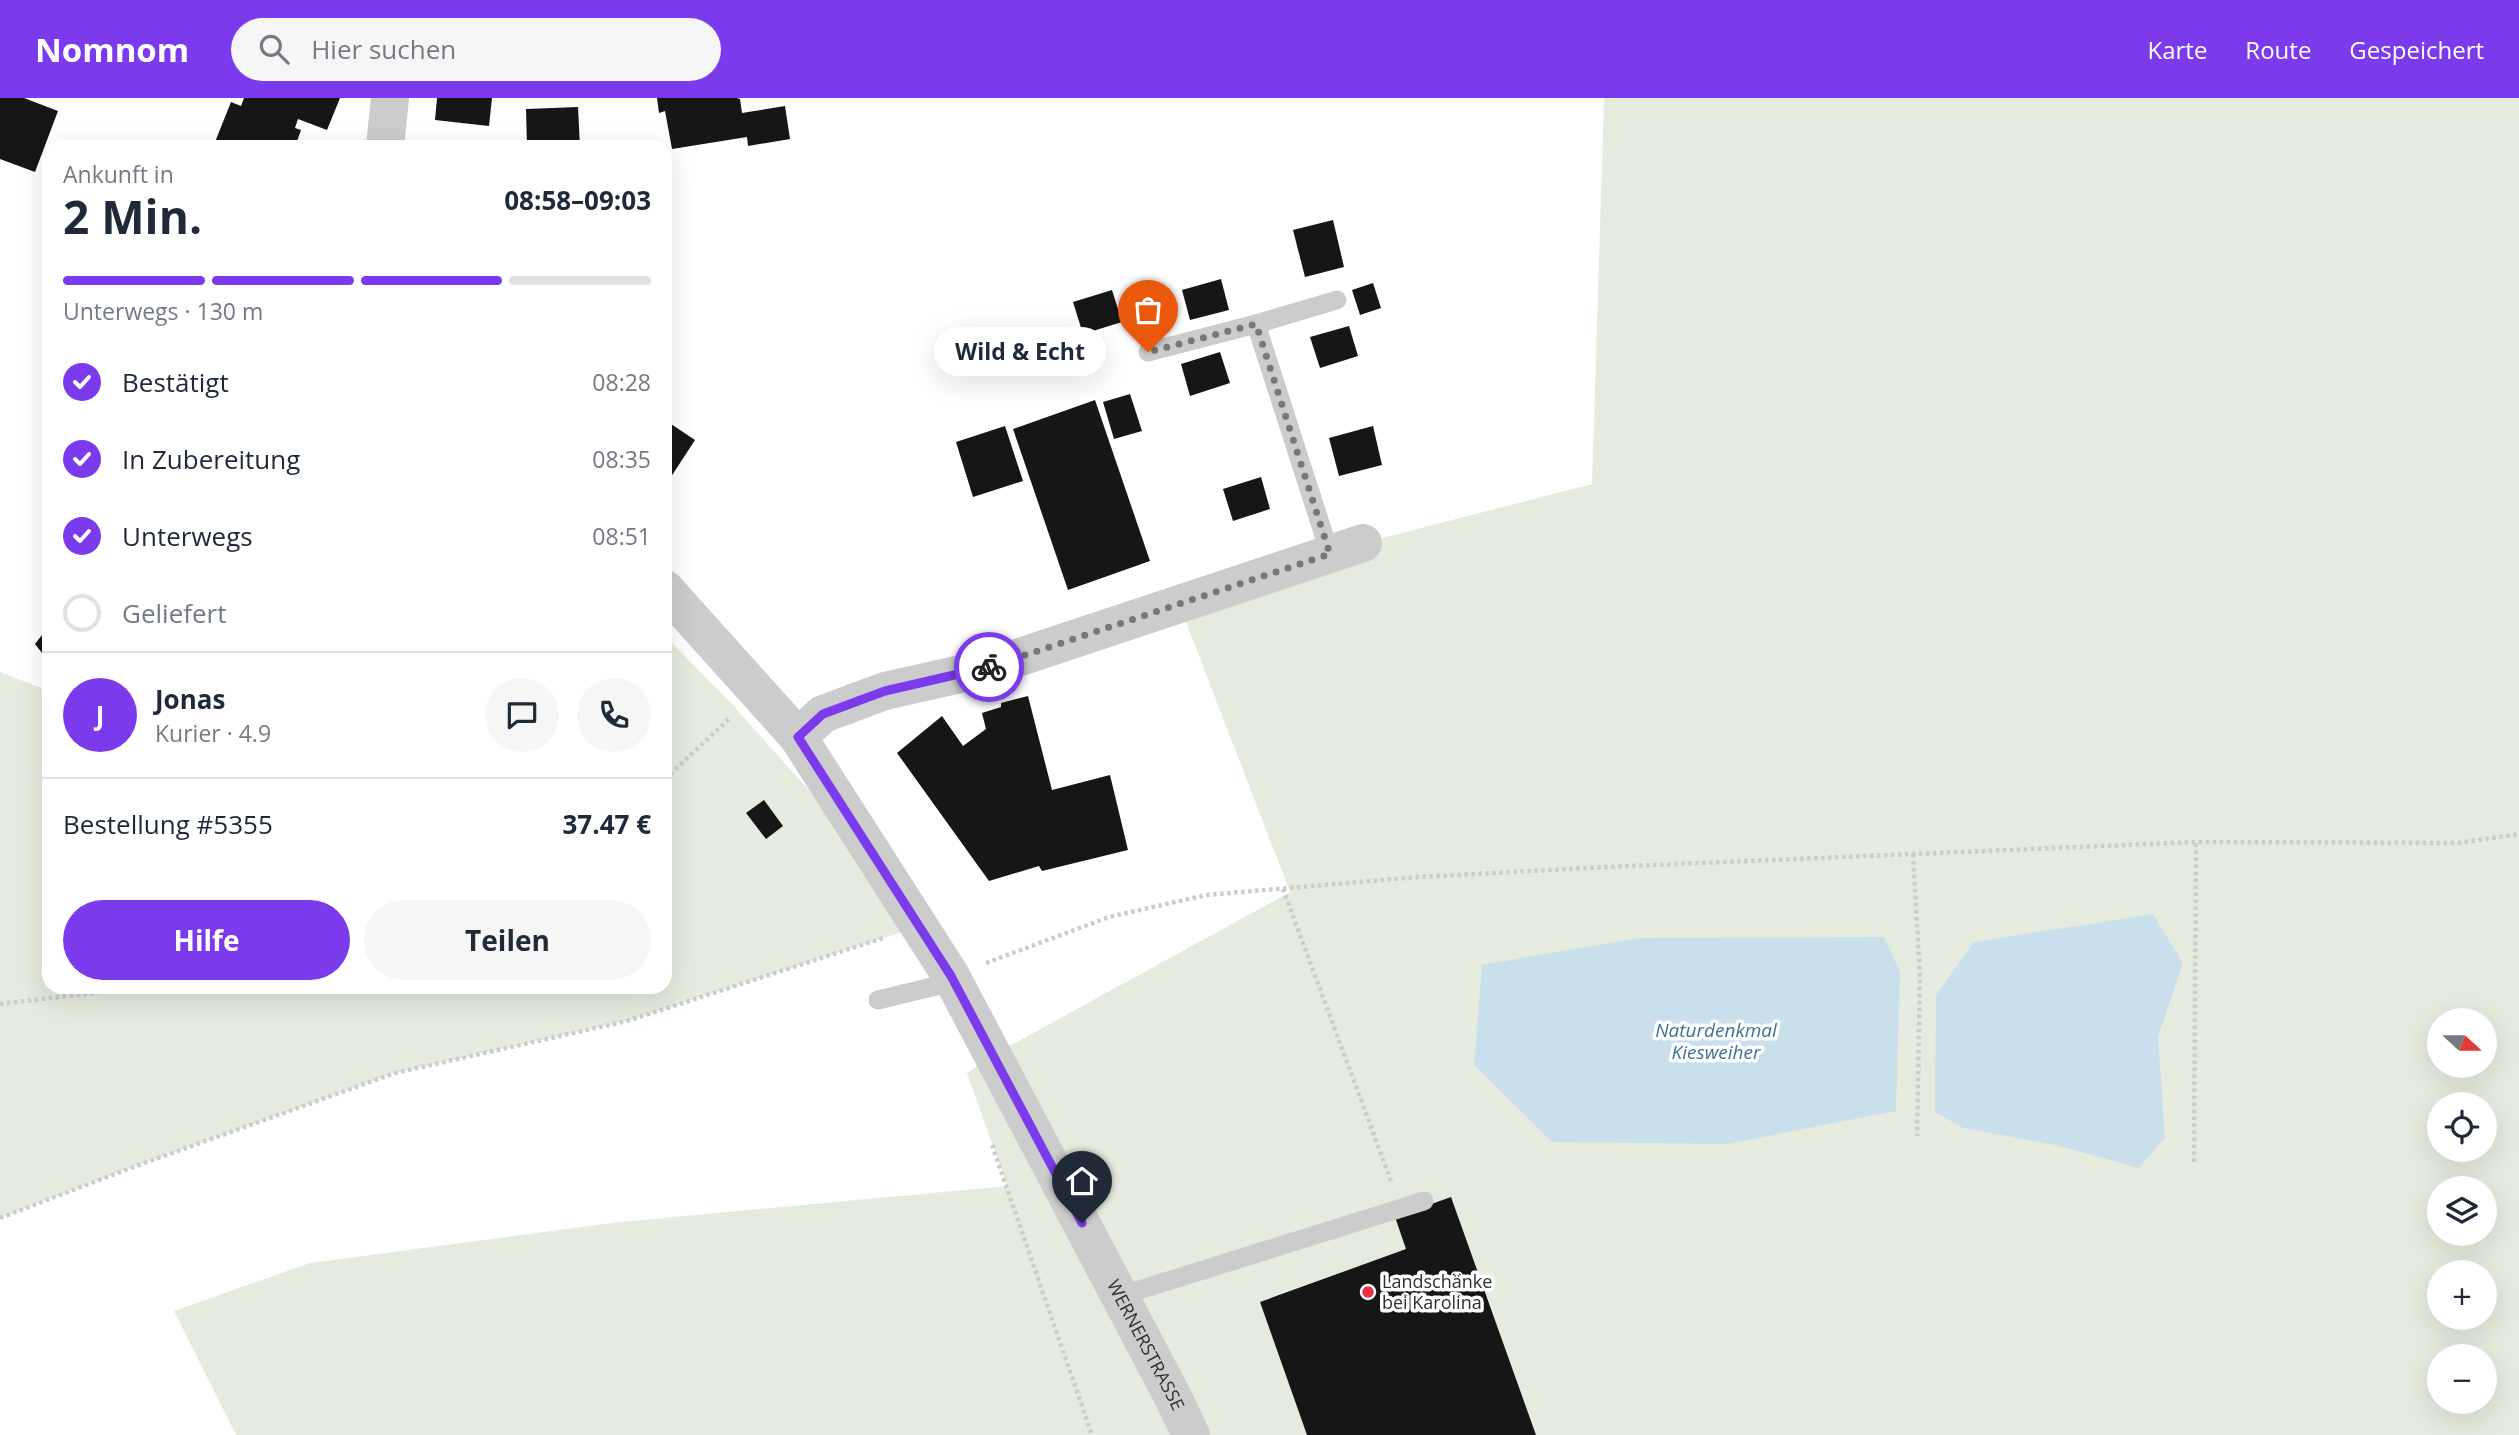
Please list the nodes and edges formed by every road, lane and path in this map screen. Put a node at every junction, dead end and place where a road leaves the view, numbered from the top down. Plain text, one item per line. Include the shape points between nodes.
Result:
1 (390, 98) edge
2 (386, 140) edge
3 (1338, 300) dead end
4 (1256, 324) junction
5 (1148, 352) dead end
6 (1347, 549) joint
7 (672, 598) edge
8 (760, 694) junction
9 (798, 737) junction
10 (672, 772) edge
11 (2519, 834) edge
12 (2196, 842) junction
13 (1913, 854) junction
14 (1283, 889) junction
15 (920, 926) junction
16 (1026, 948) dead end
17 (951, 976) junction
18 (85, 994) edge
19 (878, 1000) dead end
20 (0, 1004) edge
21 (989, 1136) dead end
22 (1917, 1136) dead end
23 (2194, 1162) dead end
24 (1424, 1201) dead end
25 (1402, 1208) junction
26 (0, 1218) edge
27 (1120, 1296) junction
28 (1092, 1435) edge
29 (1191, 1435) edge

1 - 2 street
3 - 4 lane
4 - 5 lane
4 - 6 lane
6 - 9 street via 987,668 885,691 823,714
7 - 8 street, WERNERSTRASSE
8 - 9 street, WERNERSTRASSE
8 - 10 path
9 - 15 street, WERNERSTRASSE
11 - 12 path via 2458,843
12 - 13 path
12 - 23 path
13 - 14 path via 1431,876
13 - 22 path via 1920,977
14 - 16 path via 1206,895 1133,911
14 - 25 path
15 - 17 street, WERNERSTRASSE
15 - 26 path via 628,1021 395,1073
17 - 19 lane via 936,986
17 - 27 street, WERNERSTRASSE
18 - 20 path
21 - 28 path
24 - 25 lane
25 - 27 lane
27 - 29 street, WERNERSTRASSE

